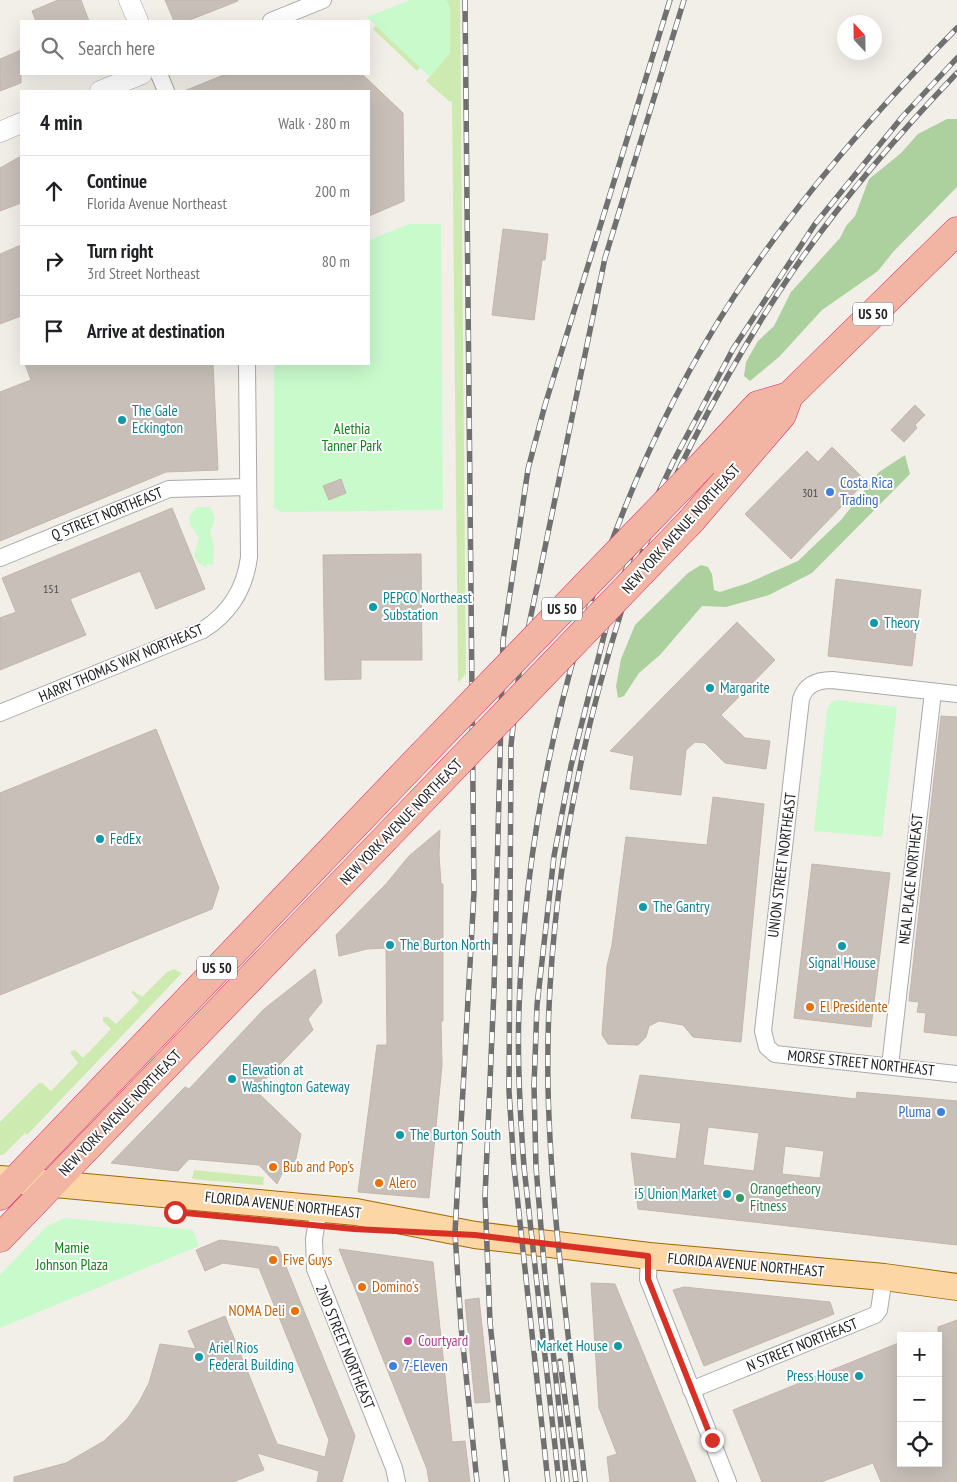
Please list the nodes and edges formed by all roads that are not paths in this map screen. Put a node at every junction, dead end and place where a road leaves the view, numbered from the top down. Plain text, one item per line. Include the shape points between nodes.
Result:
1 (129, 0) edge
2 (322, 0) edge
3 (138, 20) edge
4 (273, 20) edge
5 (140, 75) edge
6 (159, 75) edge
7 (102, 90) edge
8 (166, 90) edge
9 (20, 123) edge
10 (0, 132) edge
11 (957, 231) edge
12 (247, 365) edge
13 (789, 396) junction
14 (248, 487) junction
15 (0, 558) edge
16 (933, 692) junction
17 (957, 694) edge
18 (0, 713) edge
19 (767, 1047) joint
20 (890, 1066) junction
21 (957, 1074) edge
22 (4, 1188) edge
23 (45, 1191) junction
24 (317, 1217) junction
25 (0, 1238) edge
26 (648, 1256) junction
27 (884, 1277) junction
28 (957, 1287) edge
29 (691, 1390) junction
30 (397, 1482) edge
31 (728, 1482) edge

1 - 3 street
2 - 4 street
5 - 7 street
6 - 8 street
9 - 10 street
11 - 13 highway, NEW YORK AVENUE NORTHEAST / US 50
12 - 14 street, HARRY THOMAS WAY NORTHEAST
13 - 22 highway, NEW YORK AVENUE NORTHEAST / US 50, bridge via 758,405
13 - 23 highway, NEW YORK AVENUE NORTHEAST / US 50, bridge via 782,415 691,521
14 - 15 street, Q STREET NORTHEAST via 169,489
14 - 18 street, HARRY THOMAS WAY NORTHEAST via 247,570 239,594 224,615 192,636
16 - 17 street
16 - 19 street, UNION STREET NORTHEAST via 822,680 810,686 801,699 763,1031
16 - 20 street, NEAL PLACE NORTHEAST
19 - 20 street, MORSE STREET NORTHEAST via 779,1054
20 - 21 street, MORSE STREET NORTHEAST
22 - 23 main road, FLORIDA AVENUE NORTHEAST
23 - 24 main road, FLORIDA AVENUE NORTHEAST
23 - 25 highway, NEW YORK AVENUE NORTHEAST / US 50
24 - 26 main road, FLORIDA AVENUE NORTHEAST via 356,1212 475,1235
24 - 30 street, 2ND STREET NORTHEAST via 313,1255 315,1269
26 - 27 main road, FLORIDA AVENUE NORTHEAST
26 - 29 street via 648,1279
27 - 28 main road, FLORIDA AVENUE NORTHEAST
27 - 29 street, N STREET NORTHEAST via 879,1310 875,1315
29 - 31 street

